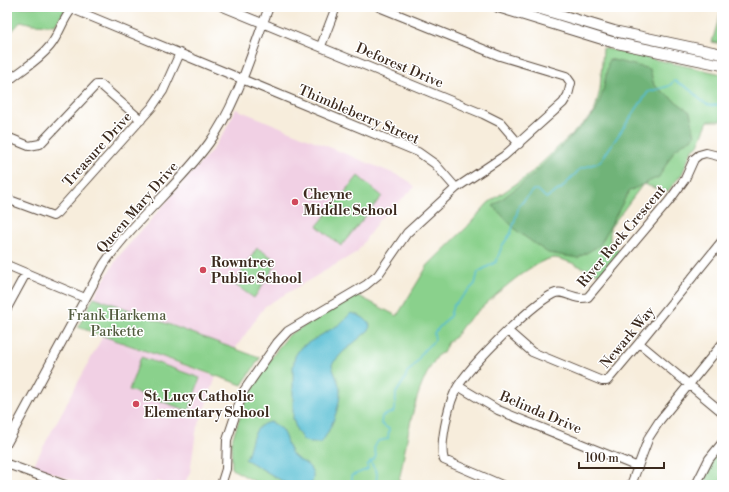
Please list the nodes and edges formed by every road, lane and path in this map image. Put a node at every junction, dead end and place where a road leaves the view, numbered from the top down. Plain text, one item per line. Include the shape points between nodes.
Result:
1 (223, 7) edge
2 (269, 7) edge
3 (336, 7) edge
4 (379, 7) edge
5 (498, 7) edge
6 (534, 7) edge
7 (263, 24) junction
8 (321, 46) junction
9 (717, 53) edge
10 (180, 54) junction
11 (722, 65) edge
12 (241, 78) junction
13 (7, 82) edge
14 (142, 120) junction
15 (7, 137) edge
16 (519, 144) junction
17 (722, 157) edge
18 (456, 188) junction
19 (7, 199) edge
20 (722, 241) edge
21 (7, 265) edge
22 (26, 273) junction
23 (85, 298) junction
24 (7, 308) edge
25 (508, 331) junction
26 (639, 343) junction
27 (722, 344) edge
28 (688, 385) junction
29 (458, 386) junction
30 (722, 412) edge
31 (7, 443) edge
32 (722, 443) edge
33 (7, 464) edge
34 (638, 467) junction
35 (65, 485) edge
36 (221, 485) edge
37 (502, 485) edge
38 (631, 485) edge
39 (696, 485) edge

1 - 7 street, Deforest Drive
2 - 7 street, Queen Mary Drive
3 - 8 street
4 - 16 street via 500,56 569,78 571,82 568,95 563,103
5 - 11 main road via 612,42
6 - 9 main road via 614,31
7 - 8 street, Deforest Drive
7 - 12 street, Queen Mary Drive
8 - 16 street, Deforest Drive via 483,114 501,123
10 - 12 street, Thimbleberry Street
10 - 13 street, Thimbleberry Street via 71,10 52,44 29,67
10 - 14 street, Treasure Drive via 163,91
12 - 18 street, Thimbleberry Street via 418,152 435,164
12 - 23 street, Queen Mary Drive via 226,115 210,142 114,250
14 - 15 street via 102,85 96,85 40,144 29,146
14 - 19 street, Treasure Drive via 53,216
16 - 18 street
17 - 25 street, River Rock Crescent via 706,153 694,159 685,179 669,201 588,297 579,299 562,293 553,294 524,315
18 - 36 street via 407,233 378,275 366,285 288,330 277,343 243,392 227,440 226,469
20 - 26 street, Newark Way
21 - 22 street
22 - 23 street
22 - 24 street
23 - 31 street, Queen Mary Drive
25 - 26 street, Newark Way via 532,352 602,381 610,379
25 - 29 street, River Rock Crescent
26 - 28 street
27 - 28 street
28 - 30 street
28 - 34 street via 649,437
29 - 34 street, Belinda Drive via 498,410
29 - 37 street, River Rock Crescent via 448,416 441,452 444,460
32 - 39 street via 708,459
33 - 35 street
34 - 38 street

